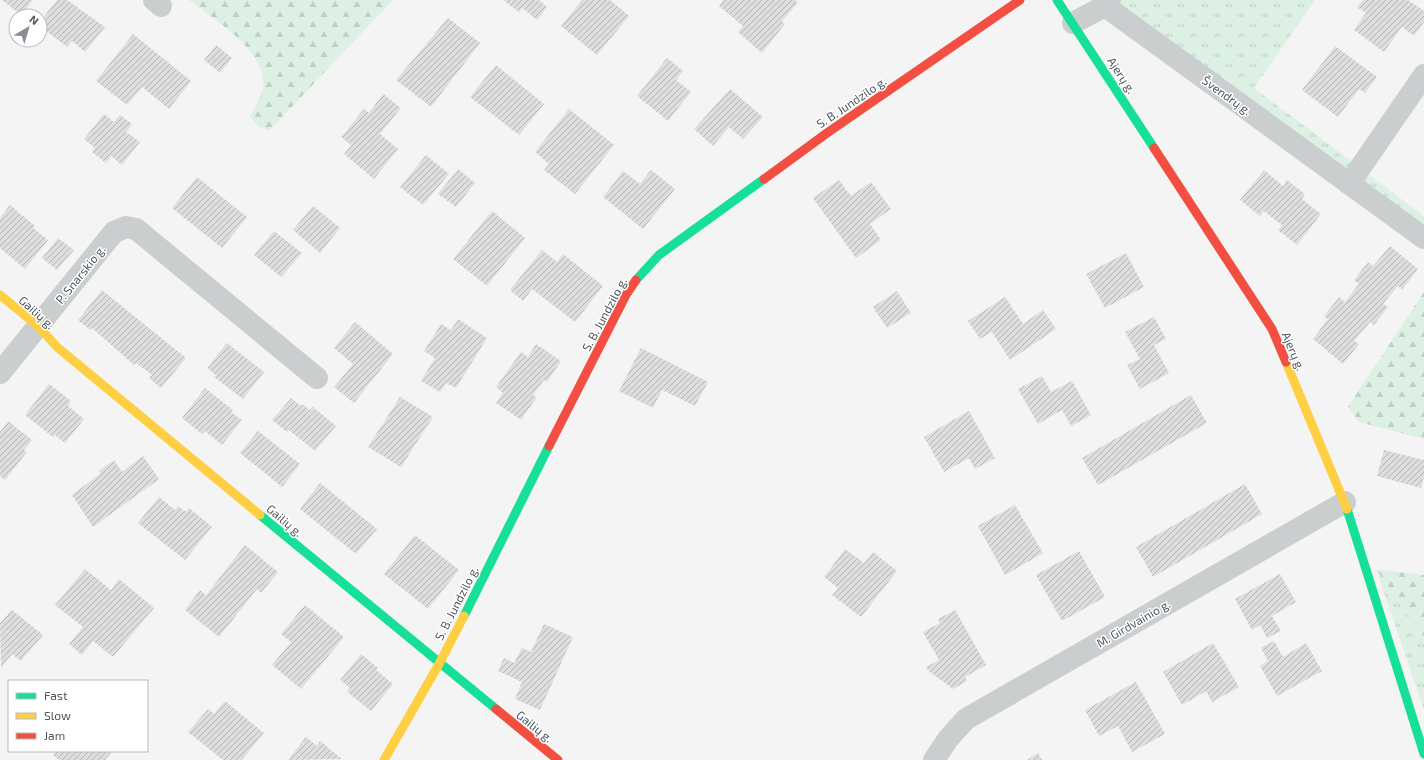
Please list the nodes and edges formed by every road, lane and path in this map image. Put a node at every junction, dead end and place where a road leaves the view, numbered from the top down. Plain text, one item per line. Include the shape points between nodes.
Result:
1 (1020, 0) edge
2 (1057, 0) edge
3 (1108, 3) edge
4 (1074, 23) junction
5 (1424, 75) edge
6 (1349, 184) junction
7 (1424, 238) edge
8 (0, 295) edge
9 (38, 326) junction
10 (0, 373) edge
11 (317, 378) dead end
12 (1346, 502) junction
13 (439, 664) junction
14 (1424, 754) edge
15 (384, 760) edge
16 (558, 760) edge
17 (934, 760) edge

1 - 13 street, S. B. Jundzilo g. via 820,138 659,255 638,276 626,295
2 - 4 street, Ajerų g.
3 - 4 street
3 - 6 street, Švendrų g.
4 - 12 street, Ajerų g. via 1272,329
5 - 6 street
6 - 7 street, Švendrų g.
8 - 9 street, Gailių g.
9 - 10 street, P. Snarskio g.
9 - 11 street, P. Snarskio g. via 114,232 126,227 136,228
9 - 13 street, Gailių g. via 57,347
12 - 14 street, Ajerų g.
12 - 17 street, M. Girdvainio g. via 966,719
13 - 15 street, S. B. Jundzilo g.
13 - 16 street, Gailių g.

